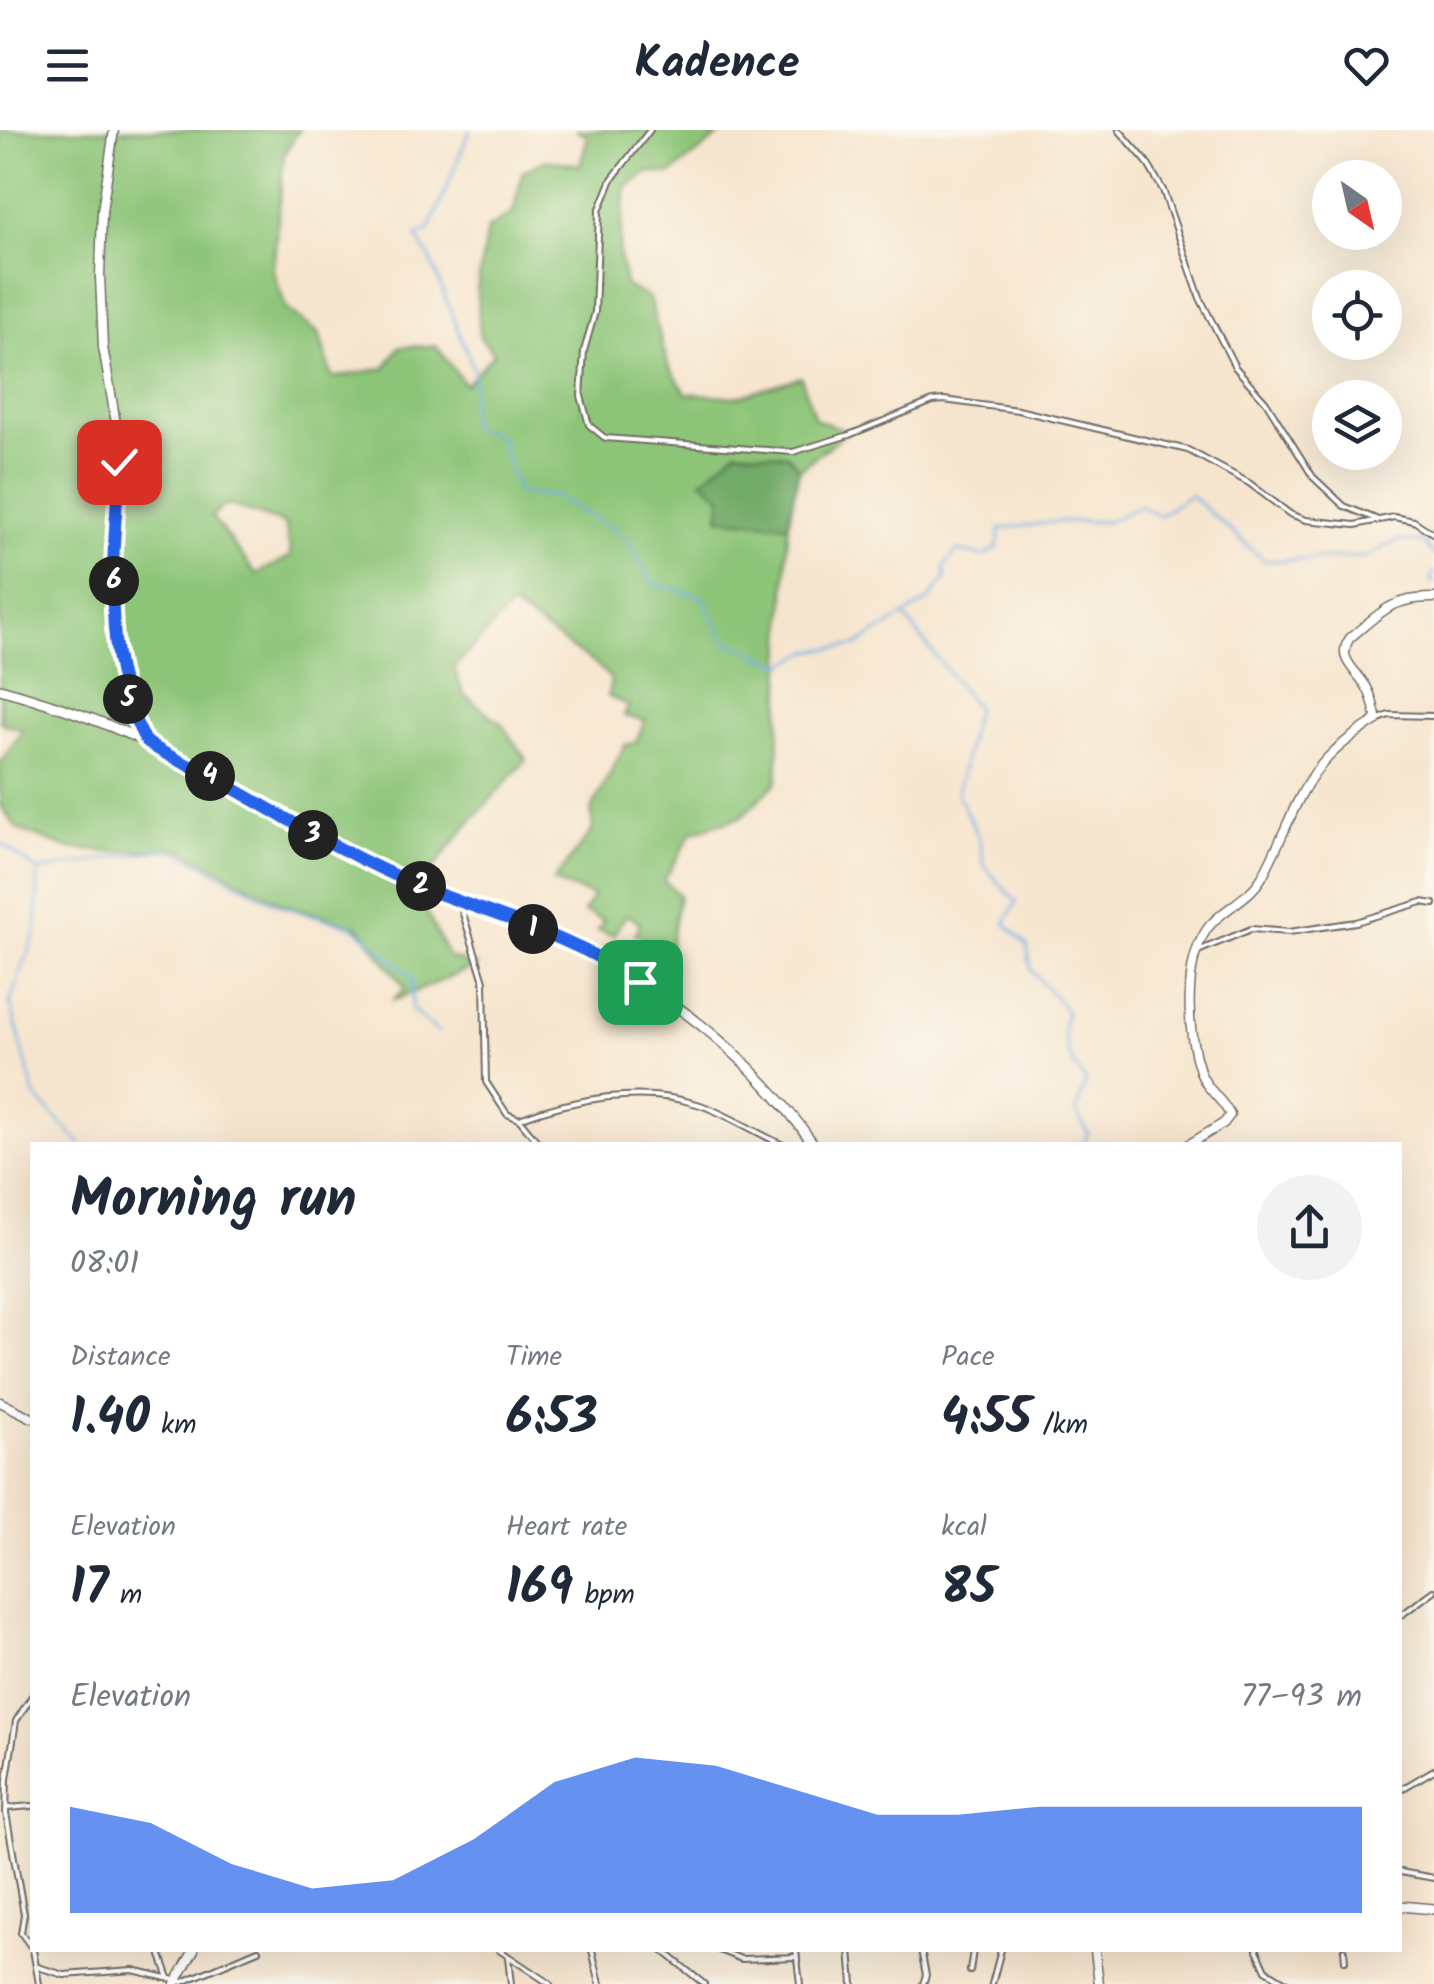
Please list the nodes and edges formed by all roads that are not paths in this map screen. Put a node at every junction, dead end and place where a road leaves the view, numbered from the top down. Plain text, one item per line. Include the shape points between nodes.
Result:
1 (114, 130) edge
2 (650, 130) edge
3 (1118, 130) edge
4 (1376, 519) junction
5 (1434, 534) edge
6 (1434, 598) edge
7 (0, 689) edge
8 (1434, 716) edge
9 (1377, 720) junction
10 (146, 743) junction
11 (458, 900) junction
12 (1434, 904) edge
13 (1198, 950) junction
14 (519, 1119) junction
15 (538, 1142) edge
16 (776, 1142) edge
17 (812, 1142) edge
18 (1193, 1142) edge
19 (0, 1402) edge
20 (30, 1417) edge
21 (1434, 1591) edge
22 (1402, 1615) edge
23 (30, 1699) edge
24 (1434, 1770) edge
25 (1402, 1789) edge
26 (30, 1806) edge
27 (6, 1808) junction
28 (1402, 1872) edge
29 (1434, 1878) edge
30 (1402, 1906) edge
31 (1434, 1909) edge
32 (30, 1945) edge
33 (34, 1952) edge
34 (161, 1952) edge
35 (193, 1952) edge
36 (254, 1952) edge
37 (503, 1952) edge
38 (592, 1952) edge
39 (664, 1952) edge
40 (724, 1952) edge
41 (850, 1952) edge
42 (921, 1952) edge
43 (972, 1952) edge
44 (1001, 1952) edge
45 (1095, 1952) edge
46 (1258, 1952) edge
47 (1344, 1952) edge
48 (796, 1954) edge
49 (1346, 1961) dead end
50 (38, 1966) junction
51 (970, 1970) dead end
52 (173, 1981) edge
53 (194, 1982) edge
54 (701, 1983) edge
55 (39, 1984) edge
56 (511, 1984) edge
57 (550, 1984) edge
58 (600, 1984) edge
59 (800, 1984) edge
60 (853, 1984) edge
61 (924, 1984) edge
62 (992, 1984) edge
63 (1099, 1984) edge
64 (1289, 1984) edge

1 - 10 street via 100,276 118,441 112,640
2 - 4 street via 612,179 599,211 595,312 581,396 589,425 605,438 793,452 944,400 1018,410 1188,450 1306,520 1355,525
3 - 4 street via 1162,190 1200,298 1235,367 1266,402 1313,477 1344,506
4 - 5 street via 1414,521
6 - 9 street via 1391,604 1345,645
7 - 10 main road
8 - 9 street
9 - 13 street via 1318,766 1260,880 1207,928
10 - 11 main road via 344,852
11 - 14 street via 484,982 486,1082 507,1114
11 - 17 main road via 556,937 665,997 746,1064
12 - 13 street via 1289,932 1250,929
13 - 18 street via 1189,991 1200,1074 1230,1115
14 - 15 street
14 - 16 street via 552,1106 625,1096 674,1099 699,1104
19 - 20 street
21 - 22 street
23 - 27 street via 16,1721
24 - 25 street
26 - 27 street
27 - 32 street via 24,1914 21,1933
28 - 29 street
30 - 31 main road
33 - 50 street
34 - 52 street
35 - 52 street
36 - 53 street
37 - 56 street
37 - 57 street
38 - 58 street
39 - 54 street
40 - 48 street via 741,1959
41 - 60 street
42 - 61 street
43 - 51 street
44 - 62 street
45 - 63 street
46 - 64 street via 1266,1970
47 - 49 street
48 - 59 street
50 - 52 street via 64,1975 133,1970
50 - 55 street
52 - 53 street

